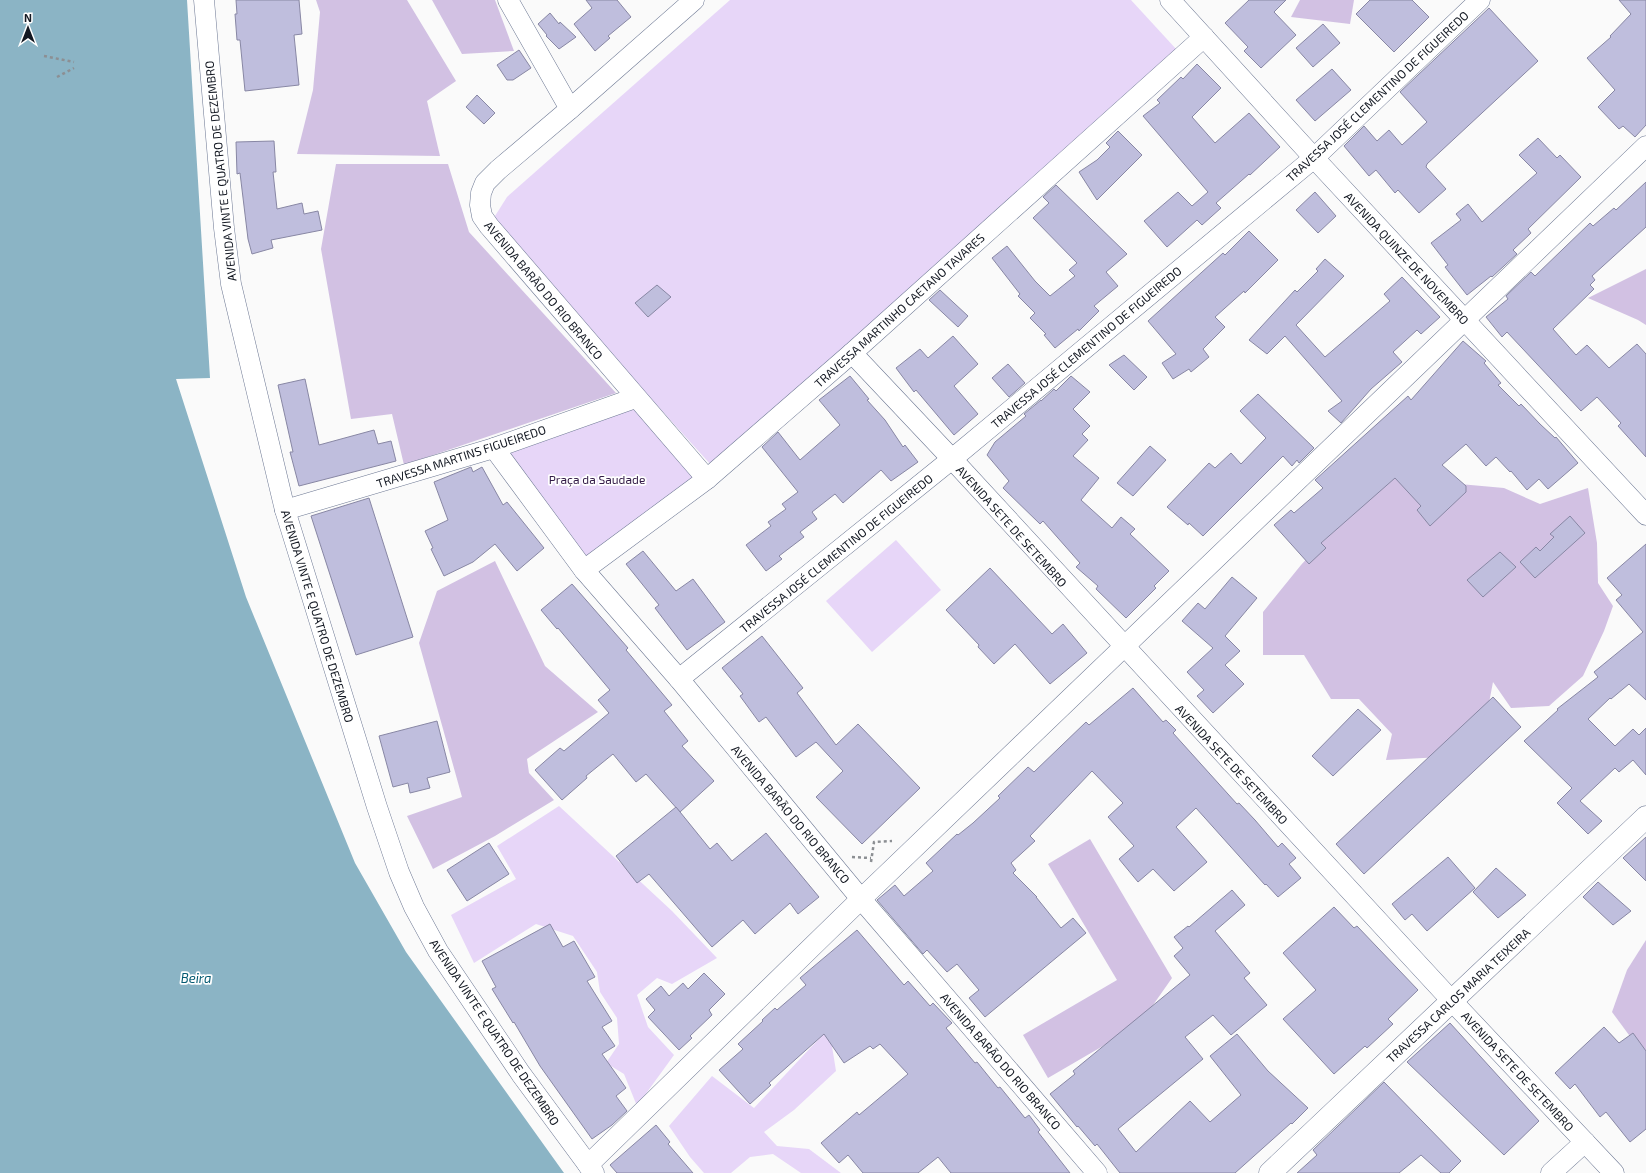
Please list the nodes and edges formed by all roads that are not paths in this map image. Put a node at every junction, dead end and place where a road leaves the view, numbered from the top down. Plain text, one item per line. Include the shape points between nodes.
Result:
1 (204, 0) edge
2 (508, 0) edge
3 (694, 0) edge
4 (1170, 0) edge
5 (1480, 0) edge
6 (1204, 37) junction
7 (570, 109) junction
8 (1646, 146) edge
9 (1314, 158) junction
10 (1465, 320) junction
11 (852, 353) junction
12 (636, 398) junction
13 (494, 448) junction
14 (952, 459) junction
15 (707, 479) junction
16 (285, 510) junction
17 (1646, 516) edge
18 (584, 570) junction
19 (1124, 648) junction
20 (680, 679) junction
21 (1646, 817) edge
22 (861, 899) junction
23 (1452, 1001) junction
24 (1585, 1142) junction
25 (591, 1169) edge
26 (1097, 1173) edge
27 (1270, 1173) edge
28 (1551, 1173) edge
29 (1614, 1173) edge

1 - 16 street, AVENIDA VINTE E QUATRO DE DEZEMBRO via 231,284
2 - 7 street
3 - 7 street, AVENIDA BARÃO DO RIO BRANCO
4 - 6 street, AVENIDA QUINZE DE NOVEMBRO
5 - 9 street, TRAVESSA JOSÉ CLEMENTINO DE FIGUEIREDO
6 - 9 street, AVENIDA QUINZE DE NOVEMBRO
6 - 11 street, TRAVESSA MARTINHO CAETANO TAVARES
7 - 12 street, AVENIDA BARÃO DO RIO BRANCO via 485,183 481,193 482,216
8 - 10 street
9 - 10 street, AVENIDA QUINZE DE NOVEMBRO
9 - 14 street, TRAVESSA JOSÉ CLEMENTINO DE FIGUEIREDO
10 - 17 street, AVENIDA QUINZE DE NOVEMBRO
10 - 19 street
11 - 14 street, AVENIDA SETE DE SETEMBRO
11 - 15 street, TRAVESSA MARTINHO CAETANO TAVARES
12 - 13 street, TRAVESSA MARTINS FIGUEIREDO
12 - 15 street, AVENIDA BARÃO DO RIO BRANCO
13 - 16 street, TRAVESSA MARTINS FIGUEIREDO
13 - 18 street, AVENIDA BARÃO DO RIO BRANCO
14 - 19 street, AVENIDA SETE DE SETEMBRO
14 - 20 street, TRAVESSA JOSÉ CLEMENTINO DE FIGUEIREDO
15 - 18 street, TRAVESSA MARTINHO CAETANO TAVARES
16 - 25 street, AVENIDA VINTE E QUATRO DE DEZEMBRO via 377,807 414,907 438,951 521,1074
18 - 20 street, AVENIDA BARÃO DO RIO BRANCO
19 - 22 street
19 - 23 street, AVENIDA SETE DE SETEMBRO
20 - 22 street, AVENIDA BARÃO DO RIO BRANCO
21 - 23 street, TRAVESSA CARLOS MARIA TEIXEIRA
22 - 25 street
22 - 26 street, AVENIDA BARÃO DO RIO BRANCO
23 - 24 street, AVENIDA SETE DE SETEMBRO
23 - 27 street, TRAVESSA CARLOS MARIA TEIXEIRA
24 - 28 street
24 - 29 street, AVENIDA SETE DE SETEMBRO

